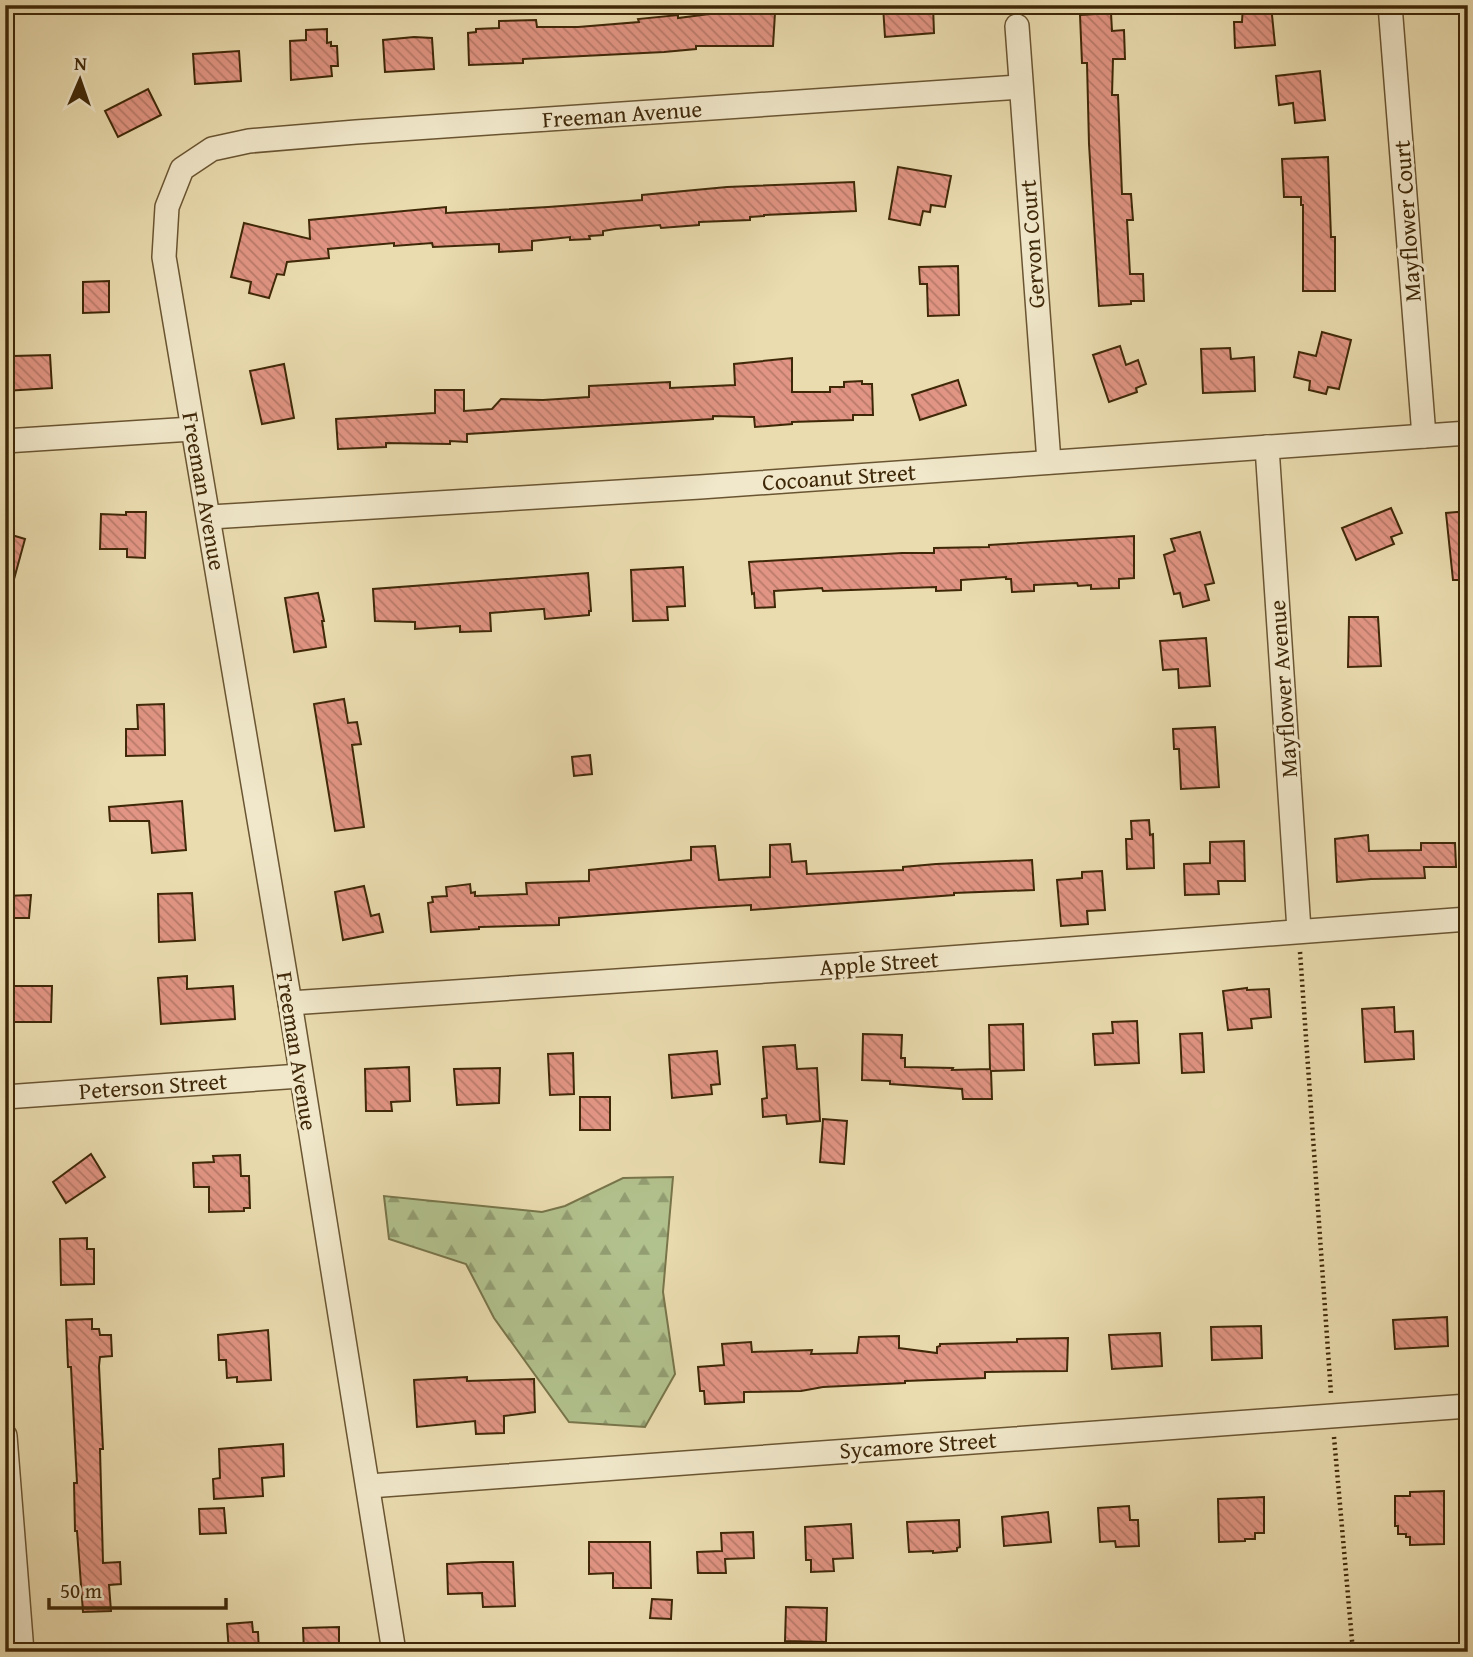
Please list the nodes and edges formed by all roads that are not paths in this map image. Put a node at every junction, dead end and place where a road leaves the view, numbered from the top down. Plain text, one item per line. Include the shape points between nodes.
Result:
1 (1391, 5) edge
2 (1017, 26) dead end
3 (1020, 88) junction
4 (192, 429) junction
5 (1468, 433) edge
6 (1424, 436) junction
7 (5, 442) edge
8 (1267, 447) junction
9 (1049, 462) junction
10 (210, 517) junction
11 (1468, 919) edge
12 (1299, 930) junction
13 (290, 1003) junction
14 (300, 1076) junction
15 (5, 1097) edge
16 (1468, 1406) edge
17 (5, 1436) edge
18 (369, 1486) junction
19 (22, 1652) edge
20 (394, 1652) edge

1 - 6 street, Mayflower Court
2 - 3 street, Gervon Court
3 - 4 street, Freeman Avenue via 356,132 249,141 212,149 182,169 167,207 164,257
3 - 9 street, Gervon Court
4 - 7 street
4 - 10 street, Freeman Avenue
5 - 6 street, Cocoanut Street
6 - 8 street, Cocoanut Street
8 - 9 street, Cocoanut Street
8 - 12 street, Mayflower Avenue
9 - 10 street, Cocoanut Street
10 - 13 street, Freeman Avenue
11 - 12 street, Apple Street
12 - 13 street, Apple Street
13 - 14 street, Freeman Avenue
14 - 15 street, Peterson Street
14 - 18 street, Freeman Avenue
16 - 18 street, Sycamore Street
17 - 19 street
18 - 20 street, Freeman Avenue

